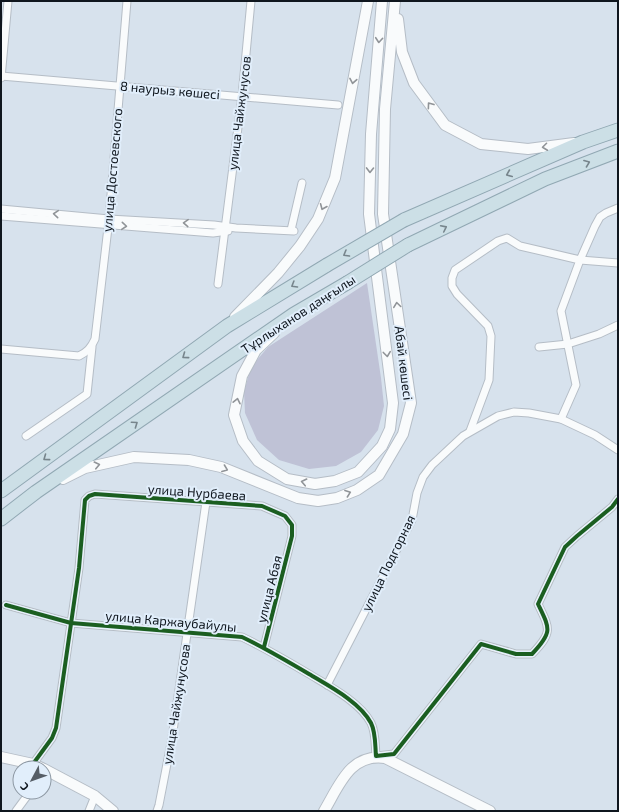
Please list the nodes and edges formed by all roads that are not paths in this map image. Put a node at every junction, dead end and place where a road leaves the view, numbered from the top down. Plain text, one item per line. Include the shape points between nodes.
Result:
1 (8, 1) edge
2 (127, 1) edge
3 (251, 1) edge
4 (368, 1) edge
5 (382, 1) edge
6 (395, 2) edge
7 (1, 77) edge
8 (119, 86) junction
9 (242, 96) junction
10 (338, 104) dead end
11 (618, 130) edge
12 (584, 142) junction
13 (618, 151) edge
14 (302, 183) dead end
15 (618, 208) edge
16 (1, 209) edge
17 (1, 216) edge
18 (109, 222) junction
19 (224, 229) junction
20 (580, 260) junction
21 (618, 263) edge
22 (218, 284) dead end
23 (294, 314) junction
24 (618, 325) edge
25 (227, 326) junction
26 (568, 344) junction
27 (92, 347) junction
28 (539, 347) dead end
29 (1, 349) edge
30 (561, 419) junction
31 (470, 431) junction
32 (26, 436) dead end
33 (618, 450) edge
34 (1, 491) edge
35 (36, 492) junction
36 (618, 499) edge
37 (206, 502) junction
38 (1, 519) edge
39 (292, 536) joint
40 (6, 605) dead end
41 (71, 623) junction
42 (187, 632) junction
43 (264, 647) junction
44 (327, 685) junction
45 (376, 756) junction
46 (1, 758) edge
47 (45, 760) edge
48 (12, 761) edge
49 (52, 773) edge
50 (95, 796) junction
51 (24, 800) edge
52 (16, 811) edge
53 (89, 811) edge
54 (113, 811) edge
55 (156, 811) edge
56 (324, 811) edge
57 (490, 811) edge

1 - 7 street
2 - 8 street, улица Достоевского
3 - 9 street, улица Чайжунусов
4 -> 25 main road via 335,178 318,219 278,273
5 -> 23 main road, Абай көшесі via 371,134 369,214 393,403 390,429 382,446 358,472 335,481 314,484 287,478 258,462 243,441 234,415 242,376 256,350
12 -> 6 main road via 528,149 481,144 446,125 414,83 402,52
35 -> 6 main road, Абай көшесі via 85,468 134,457 189,460 221,467 298,498 318,501 337,498 357,490 379,475 403,434 410,403 383,214 385,109
7 - 8 street, 8 наурыз көшесі
8 - 9 street, 8 наурыз көшесі
8 - 18 street, улица Достоевского
9 - 10 street, 8 наурыз көшесі
9 - 19 street, улица Чайжунусов
11 - 12 highway, Тұрлыханов даңғылы
12 -> 25 highway, Тұрлыханов даңғылы, bridge via 404,220
23 -> 13 highway, Тұрлыханов даңғылы, bridge via 408,245 545,179
14 - 19 street via 293,230
15 - 20 street via 600,217
18 -> 16 street
17 - 18 street
18 - 19 street
18 - 27 street, улица Достоевского
19 - 22 street, улица Чайжунусов
20 - 21 street
20 - 26 street via 561,311
20 - 31 street via 520,246 507,238 498,241 455,270 452,286 488,326 491,336 489,380
35 -> 23 highway, Тұрлыханов даңғылы
24 - 26 street
25 -> 34 highway, Тұрлыханов даңғылы
26 - 28 street
26 - 30 street via 576,385
27 - 29 street via 79,356
27 - 32 street, улица Достоевского via 87,394
30 - 31 street via 514,412 498,416
30 - 33 street via 595,435
31 - 44 street, улица Подгорная via 432,465 423,477 417,492 412,520
35 - 38 highway, Тұрлыханов даңғылы
36 - 45 street via 565,547 538,604 548,626 544,641 532,654 516,654 480,644 394,754
37 - 39 street, улица Нурбаева via 262,506 285,516 292,526
37 - 41 street, улица Нурбаева via 95,494 89,496 85,500
37 - 42 street, улица Чайжунусова
39 - 43 street, улица Абая
40 - 41 street, улица Каржаубайулы
41 - 42 street, улица Каржаубайулы
41 - 47 street via 56,728
42 - 43 street, улица Каржаубайулы via 242,637
42 - 55 street, улица Чайжунусова via 172,738
43 - 44 street, улица Каржаубайулы
44 - 45 street, улица Каржаубайулы via 366,715 375,735
45 - 56 main road via 364,759 349,770
45 - 57 main road via 385,758
46 - 48 main road
49 - 50 main road
50 - 53 street
50 - 54 main road
51 - 52 street

